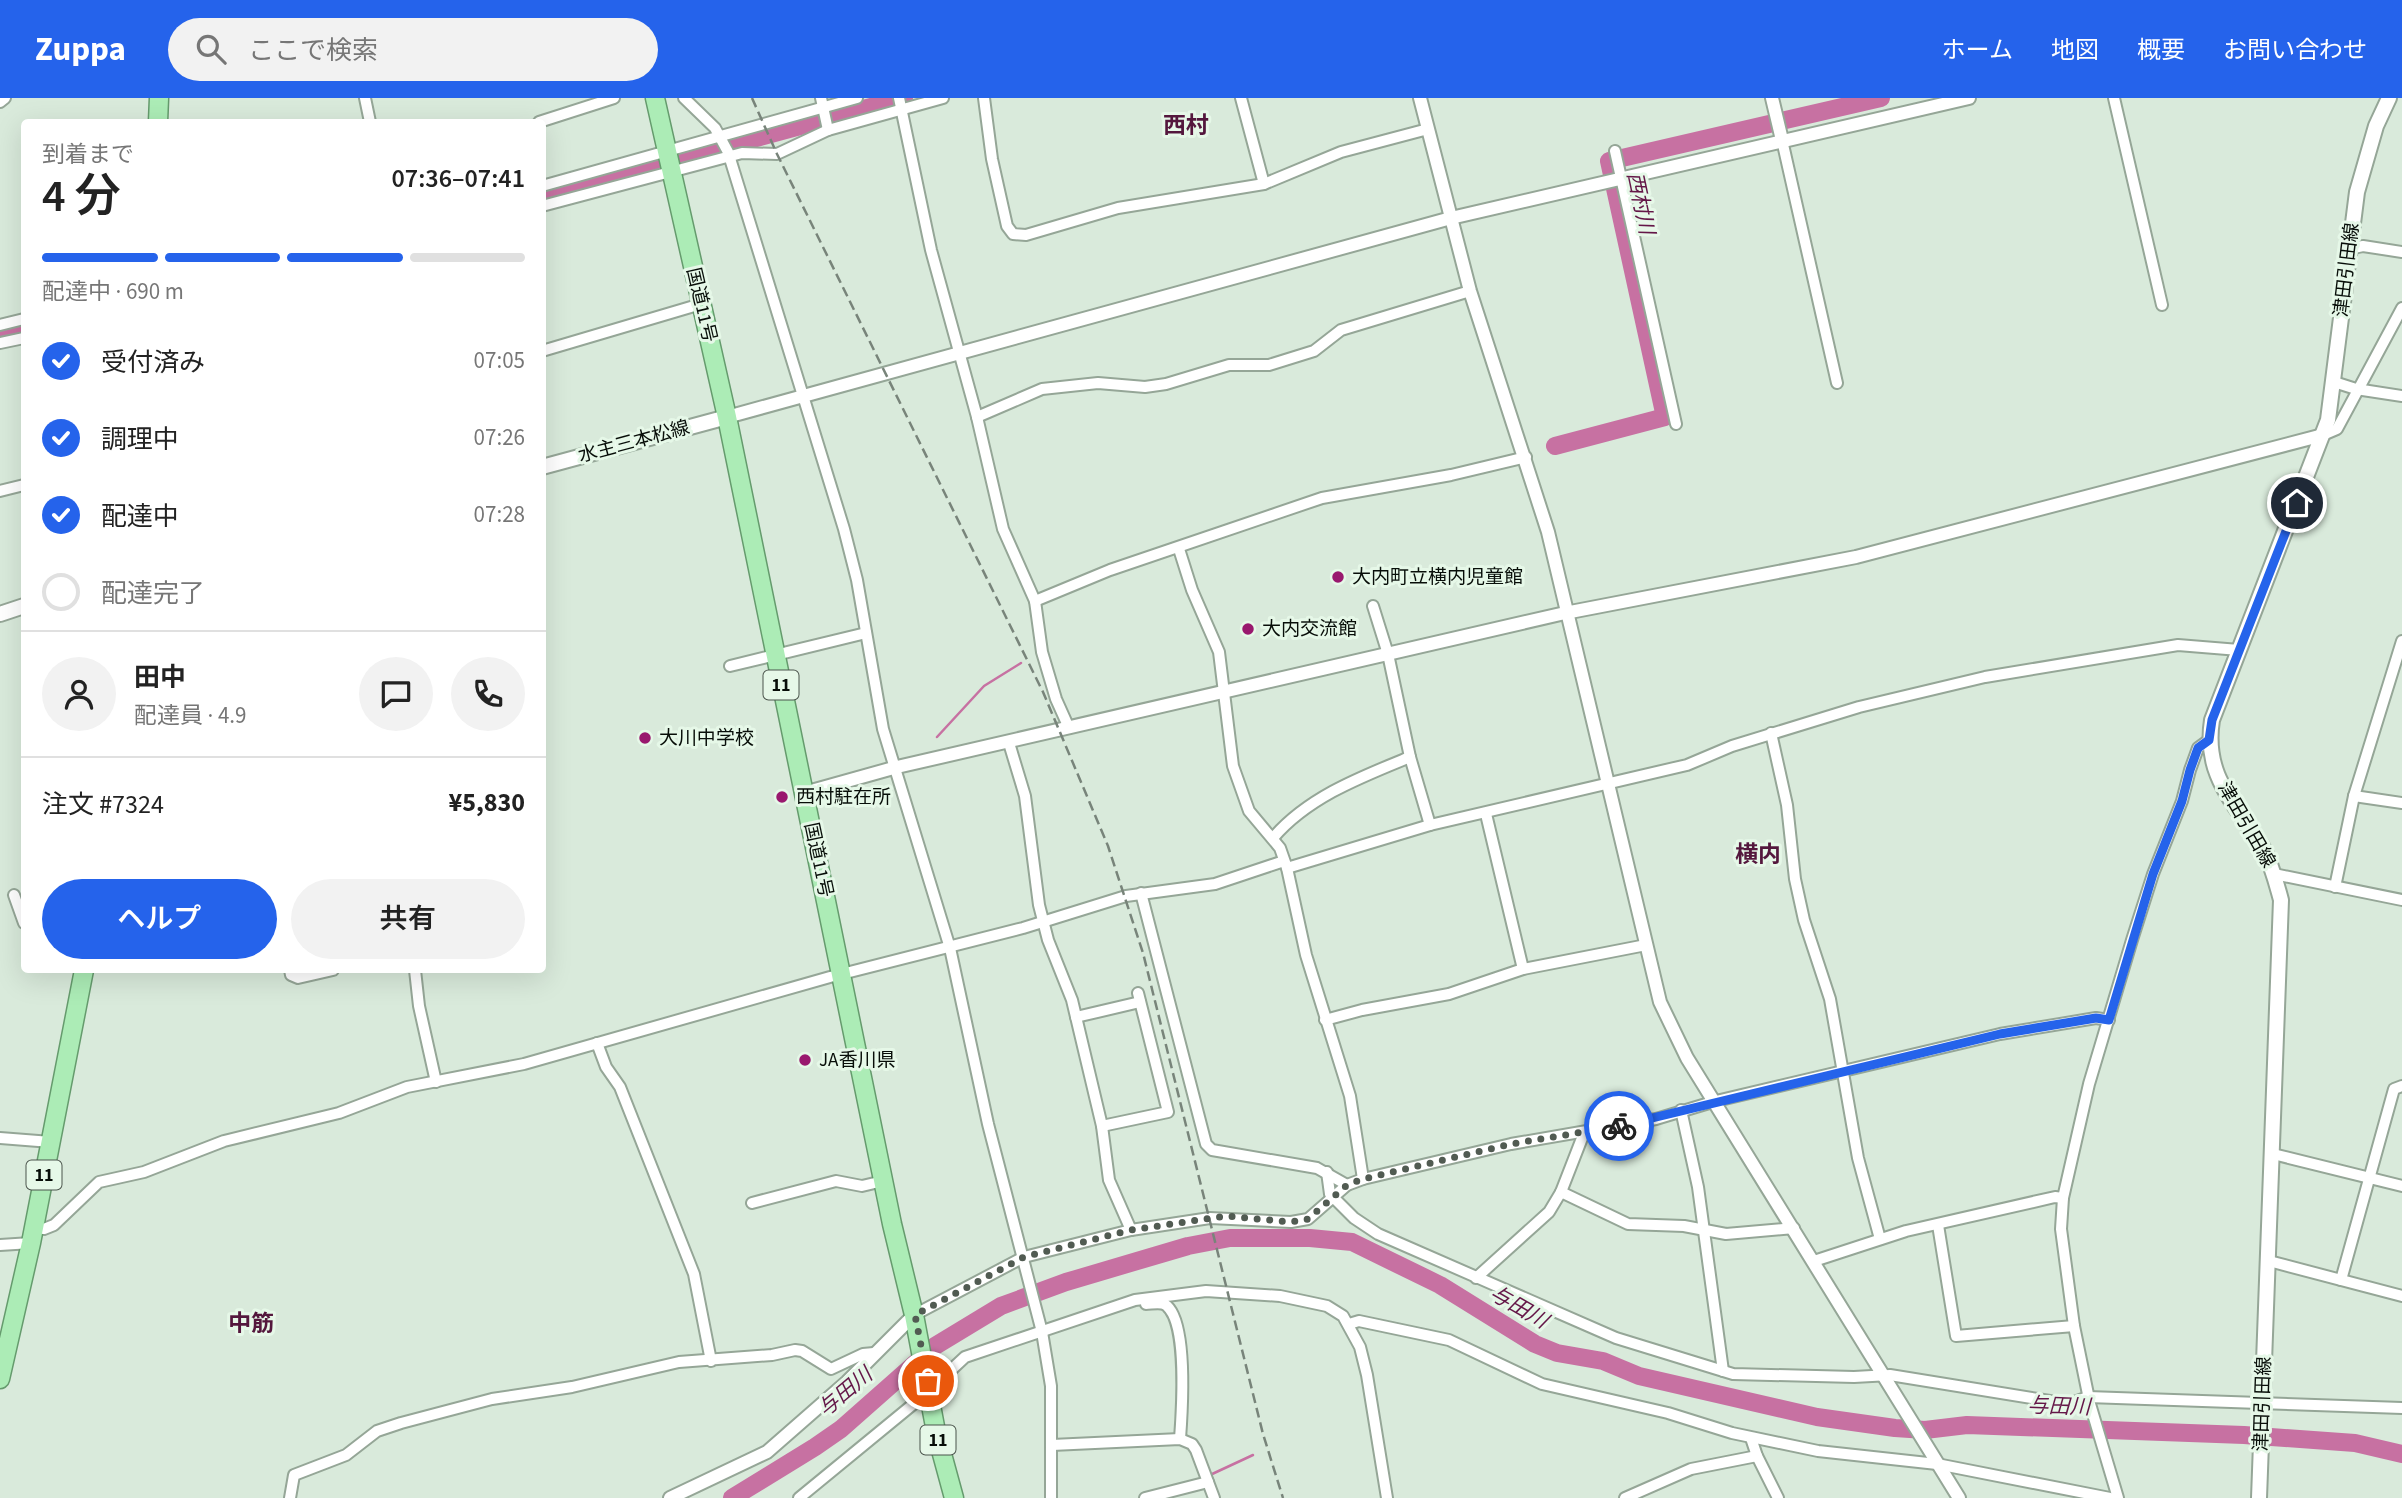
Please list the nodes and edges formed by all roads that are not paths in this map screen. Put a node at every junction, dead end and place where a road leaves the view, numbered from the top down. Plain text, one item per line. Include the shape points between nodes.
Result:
1 (5, 98) edge
2 (159, 98) edge
3 (365, 98) edge
4 (614, 98) edge
5 (655, 98) edge
6 (684, 98) edge
7 (857, 98) edge
8 (899, 98) edge
9 (943, 98) edge
10 (984, 98) edge
11 (1241, 98) edge
12 (1420, 98) edge
13 (1772, 98) edge
14 (1969, 98) edge
15 (2114, 98) edge
16 (2389, 98) edge
17 (0, 102) edge
18 (822, 102) edge
19 (902, 110) junction
20 (158, 119) edge
21 (369, 119) edge
22 (546, 120) edge
23 (1428, 129) junction
24 (828, 130) junction
25 (721, 136) junction
26 (1782, 140) junction
27 (1615, 151) dead end
28 (728, 155) junction
29 (668, 160) junction
30 (1619, 177) junction
31 (1264, 184) junction
32 (546, 185) edge
33 (546, 205) edge
34 (1451, 218) junction
35 (2349, 249) junction
36 (2402, 252) edge
37 (1470, 291) junction
38 (701, 303) junction
39 (2162, 305) dead end
40 (2402, 308) edge
41 (21, 320) edge
42 (0, 325) edge
43 (21, 339) edge
44 (0, 343) edge
45 (546, 350) edge
46 (959, 353) junction
47 (2334, 382) junction
48 (1837, 383) dead end
49 (2356, 389) junction
50 (2402, 396) edge
51 (802, 398) junction
52 (727, 417) junction
53 (977, 418) junction
54 (1676, 424) dead end
55 (2323, 435) junction
56 (1525, 457) junction
57 (546, 466) edge
58 (21, 486) edge
59 (0, 491) edge
60 (1179, 549) junction
61 (1035, 601) junction
62 (1373, 606) dead end
63 (21, 607) edge
64 (1565, 613) junction
65 (0, 614) edge
66 (866, 634) junction
67 (2402, 641) edge
68 (2239, 650) junction
69 (774, 654) junction
70 (1388, 654) junction
71 (730, 666) dead end
72 (1224, 692) junction
73 (1069, 728) junction
74 (1771, 733) junction
75 (2209, 740) junction
76 (1009, 743) junction
77 (1410, 757) junction
78 (897, 767) junction
79 (1607, 783) junction
80 (804, 793) junction
81 (2354, 796) junction
82 (2402, 803) edge
83 (1486, 814) junction
84 (1430, 825) junction
85 (1273, 838) junction
86 (1285, 864) junction
87 (2274, 873) junction
88 (2335, 887) junction
89 (1141, 893) junction
90 (14, 895) dead end
91 (2402, 900) edge
92 (21, 915) edge
93 (1043, 921) junction
94 (1646, 945) junction
95 (950, 948) junction
96 (1523, 969) junction
97 (83, 973) edge
98 (291, 973) edge
99 (320, 973) edge
100 (415, 973) edge
101 (842, 975) junction
102 (1076, 1017) junction
103 (1325, 1020) junction
104 (2109, 1020) junction
105 (597, 1043) junction
106 (1842, 1073) junction
107 (436, 1082) junction
108 (2402, 1086) edge
109 (1716, 1101) junction
110 (1681, 1110) junction
111 (1102, 1126) junction
112 (1584, 1133) junction
113 (0, 1138) edge
114 (51, 1142) junction
115 (2273, 1154) junction
116 (1327, 1172) junction
117 (2369, 1177) junction
118 (1363, 1179) junction
119 (883, 1181) junction
120 (1347, 1185) junction
121 (2402, 1186) edge
122 (1561, 1192) junction
123 (1335, 1198) junction
124 (2063, 1198) junction
125 (752, 1203) dead end
126 (1938, 1225) junction
127 (1794, 1228) junction
128 (1131, 1230) junction
129 (1702, 1230) junction
130 (32, 1235) junction
131 (1880, 1239) junction
132 (0, 1245) edge
133 (1814, 1261) junction
134 (2269, 1261) junction
135 (1025, 1262) junction
136 (1476, 1278) junction
137 (2341, 1280) junction
138 (2402, 1296) edge
139 (1135, 1300) junction
140 (916, 1323) junction
141 (1349, 1324) junction
142 (2074, 1326) junction
143 (1041, 1330) junction
144 (874, 1353) junction
145 (711, 1361) junction
146 (1723, 1371) junction
147 (1883, 1374) junction
148 (0, 1379) edge
149 (929, 1385) junction
150 (2089, 1400) junction
151 (2263, 1407) junction
152 (2402, 1408) edge
153 (1751, 1438) junction
154 (1180, 1440) junction
155 (1052, 1445) junction
156 (1757, 1456) junction
157 (1935, 1461) junction
158 (1208, 1482) junction
159 (2115, 1496) edge
160 (290, 1498) edge
161 (670, 1498) edge
162 (799, 1498) edge
163 (954, 1498) edge
164 (1051, 1498) edge
165 (1145, 1498) edge
166 (1214, 1498) edge
167 (1387, 1498) edge
168 (1625, 1498) edge
169 (1778, 1498) edge
170 (1959, 1498) edge
171 (2259, 1498) edge

1 - 17 street
2 - 20 highway
3 - 21 street
4 - 22 street
5 - 29 highway, 国道11号 / 11
6 - 25 street
7 - 18 street
8 - 19 street
9 - 19 street
10 - 31 street via 992,159 1007,226 1013,234 1027,235 1118,208
11 - 31 street
12 - 23 street
13 - 26 street
14 - 26 street
15 - 39 street
16 - 35 main road, 津田引田線 via 2357,192
18 - 24 street
18 - 25 street
19 - 24 street
19 - 46 street via 930,250
23 - 31 street via 1341,152
23 - 34 street
24 - 28 street via 777,154
25 - 28 street
25 - 29 street
26 - 30 street
26 - 48 street
27 - 30 street
28 - 29 street
28 - 51 street
29 - 32 street
29 - 33 street
29 - 38 highway, 国道11号 / 11
30 - 34 street
30 - 54 street
34 - 37 street
34 - 46 street
35 - 36 street via 2364,246
35 - 47 main road, 津田引田線
37 - 53 street via 1341,330 1314,351 1269,365 1229,365 1145,387 1098,383 1042,389
37 - 56 street
38 - 45 street
38 - 52 highway, 国道11号 / 11
40 - 49 street
41 - 42 street
43 - 44 street
46 - 51 street
46 - 53 street
47 - 49 street
47 - 55 main road, 津田引田線
49 - 50 street
49 - 55 street via 2337,429
51 - 52 street
51 - 66 street via 844,529
52 - 57 main road, 水主三本松線
52 - 69 highway, 国道11号 / 11
53 - 61 street via 1003,529
55 - 64 street via 1857,557
55 - 68 main road, 津田引田線
56 - 60 street via 1322,498
56 - 64 street via 1548,531
58 - 59 street
60 - 61 street via 1110,570
60 - 72 street via 1215,638
61 - 73 street via 1042,652
62 - 70 street
63 - 65 main road
64 - 70 street
64 - 79 street
66 - 69 street
66 - 78 street via 878,707
67 - 81 street
68 - 74 street via 2178,645 1985,677
68 - 75 main road, 津田引田線
69 - 71 street
69 - 80 highway, 国道11号 / 11
70 - 72 street
70 - 77 street
72 - 73 street
72 - 85 street via 1233,766 1249,811
73 - 76 street
74 - 79 street via 1686,765
74 - 106 street via 1787,804 1801,906 1830,999
75 - 87 main road, 津田引田線 via 2221,786
75 - 104 street via 2198,748 2190,770
76 - 78 street
76 - 93 street via 1025,796
77 - 84 street
77 - 85 street via 1344,784
78 - 80 street
78 - 95 street
79 - 83 street
79 - 94 street
80 - 101 highway, 国道11号 / 11
81 - 82 street
81 - 88 street
83 - 84 street
83 - 96 street
84 - 86 street
85 - 86 street
86 - 89 street via 1215,884
86 - 103 street
87 - 88 street
87 - 115 main road, 津田引田線 via 2282,924
88 - 91 street
89 - 93 street
89 - 116 street via 1206,1144 1212,1150
90 - 92 street
93 - 95 street
93 - 102 street
94 - 96 street
94 - 109 street via 1660,1002 1687,1058
95 - 101 street
95 - 135 street via 988,1124
96 - 103 street via 1449,994
97 - 114 highway, 11
98 - 99 street via 298,978
100 - 107 street
101 - 105 street
101 - 119 highway, 国道11号 / 11
102 - 111 street
102 - 111 street via 1139,997 1168,1112
103 - 118 street via 1350,1096
104 - 106 street via 2096,1018 2000,1034
104 - 124 street
105 - 107 street
105 - 145 street via 620,1087 690,1263
106 - 109 street
106 - 131 street
107 - 130 street via 392,1091 312,1121 224,1141 144,1172 99,1182 54,1225
108 - 117 street via 2394,1089
109 - 110 street
109 - 127 street
110 - 112 street
110 - 129 street via 1698,1186
111 - 128 street via 1109,1180
112 - 118 street via 1511,1144
112 - 122 street
113 - 114 street
114 - 130 highway, 11
115 - 117 street
115 - 134 main road, 津田引田線
116 - 120 street
116 - 123 street via 1330,1194
117 - 121 street
117 - 137 street
118 - 120 street
119 - 125 street via 862,1186 836,1181
119 - 140 highway, 国道11号 / 11
120 - 123 street
122 - 129 street via 1628,1224
122 - 136 street via 1549,1212
123 - 128 street via 1308,1219 1291,1222 1226,1216
123 - 136 street via 1378,1234
124 - 126 street
124 - 142 street via 2061,1229
126 - 131 street
126 - 142 street via 1956,1336
127 - 129 street via 1726,1234
127 - 133 street
128 - 135 street
129 - 146 street
130 - 132 street
130 - 148 highway, 11
131 - 133 street
133 - 147 street
134 - 137 street
134 - 151 main road, 津田引田線
135 - 140 street
135 - 143 street
136 - 146 street via 1616,1338
137 - 138 street
139 - 141 street via 1206,1291 1280,1296 1327,1306
139 - 143 street
139 - 154 street via 1162,1303 1173,1318 1184,1375
140 - 144 street
140 - 149 highway, 国道11号 / 11
141 - 153 street via 1359,1321 1449,1340 1542,1384
141 - 167 street via 1367,1375
142 - 150 street
143 - 149 street via 965,1357
143 - 155 street via 1051,1386
144 - 145 street via 831,1368 795,1350
144 - 161 street via 767,1452
145 - 160 street via 679,1362 572,1387 492,1399 377,1431 345,1455 294,1475
146 - 147 street via 1775,1376
147 - 150 street via 2056,1402
147 - 157 street
149 - 162 street
149 - 163 highway, 国道11号 / 11
150 - 151 street
150 - 159 street
151 - 152 street
151 - 171 main road, 津田引田線
153 - 156 street
153 - 157 street via 1818,1451
154 - 155 street
154 - 158 street via 1192,1444
155 - 164 street
156 - 168 street via 1691,1469
156 - 169 street
157 - 159 street
157 - 170 street
158 - 165 street
158 - 166 street

